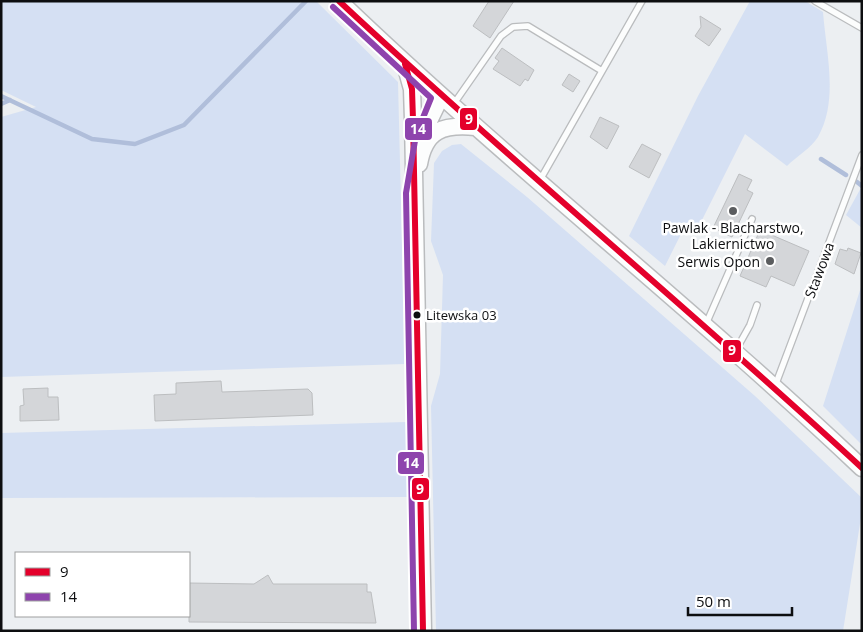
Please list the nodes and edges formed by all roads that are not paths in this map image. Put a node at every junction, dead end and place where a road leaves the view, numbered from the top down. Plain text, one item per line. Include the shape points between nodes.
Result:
1 (339, 1) edge
2 (642, 1) edge
3 (815, 1) edge
4 (862, 28) edge
5 (404, 64) junction
6 (602, 70) junction
7 (447, 101) junction
8 (414, 127) junction
9 (475, 127) junction
10 (423, 146) junction
11 (862, 155) edge
12 (538, 182) junction
13 (415, 194) junction
14 (752, 219) dead end
15 (757, 305) dead end
16 (705, 326) junction
17 (734, 352) junction
18 (775, 386) junction
19 (862, 468) edge
20 (423, 631) edge

1 - 5 street
2 - 6 lane
3 - 4 lane
5 - 7 street
5 - 8 street via 412,89
6 - 7 lane via 528,26 513,27 501,36
6 - 12 lane
7 - 8 street via 426,101
7 - 9 street
7 - 10 street via 428,124
8 - 13 street
9 - 10 street via 438,130
9 - 12 street
10 - 13 street
11 - 18 lane, Stawowa
12 - 16 street
13 - 20 street
14 - 16 lane
15 - 17 lane via 750,325
16 - 17 street
17 - 18 street
18 - 19 street

